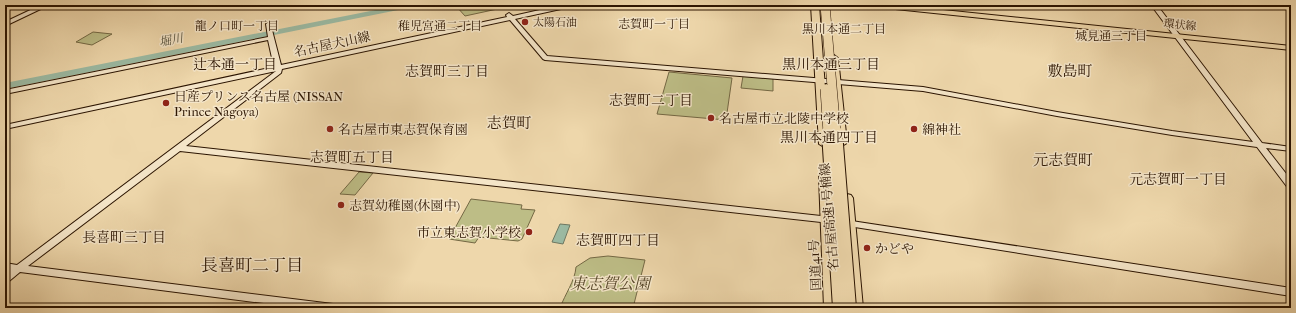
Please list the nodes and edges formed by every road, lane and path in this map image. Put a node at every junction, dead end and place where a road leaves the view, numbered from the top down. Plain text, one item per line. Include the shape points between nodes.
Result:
1 (46, 5) edge
2 (555, 5) edge
3 (570, 5) edge
4 (815, 5) edge
5 (819, 5) edge
6 (825, 5) edge
7 (876, 5) edge
8 (908, 5) edge
9 (1154, 5) edge
10 (511, 16) junction
11 (5, 24) edge
12 (270, 24) dead end
13 (1176, 34) junction
14 (270, 35) junction
15 (1291, 44) edge
16 (1291, 48) edge
17 (279, 67) junction
18 (820, 80) junction
19 (836, 81) junction
20 (5, 92) edge
21 (5, 123) edge
22 (5, 127) edge
23 (1260, 145) junction
24 (179, 148) junction
25 (1291, 149) edge
26 (1291, 186) edge
27 (827, 220) junction
28 (850, 224) junction
29 (5, 267) edge
30 (17, 269) junction
31 (5, 279) edge
32 (1291, 292) edge
33 (333, 308) edge
34 (831, 308) edge
35 (839, 308) edge
36 (850, 308) edge
37 (856, 308) edge

1 - 11 street
2 - 10 street, 名古屋犬山線
3 - 10 street, 名古屋犬山線
4 - 18 highway, 国道41号
5 - 35 highway, 名古屋高速1号楠線, bridge
6 - 19 highway
6 - 36 highway, 名古屋高速1号楠線, bridge
7 - 13 main road, 環状線
8 - 13 main road, 環状線
9 - 13 street
10 - 17 street, 名古屋犬山線
10 - 18 street via 545,58
12 - 14 street
13 - 15 main road, 環状線
13 - 16 main road, 環状線
13 - 23 street
14 - 17 street
14 - 20 street
17 - 21 street, 名古屋犬山線
17 - 22 street, 名古屋犬山線
17 - 24 street via 279,72
18 - 19 street
18 - 27 highway, 国道41号
19 - 23 street via 923,89 1073,116
19 - 28 highway
23 - 25 street
23 - 26 street
24 - 27 street
24 - 30 street
27 - 28 street
27 - 34 highway, 国道41号
28 - 32 street
28 - 37 highway
29 - 30 street
30 - 31 street
30 - 33 street

